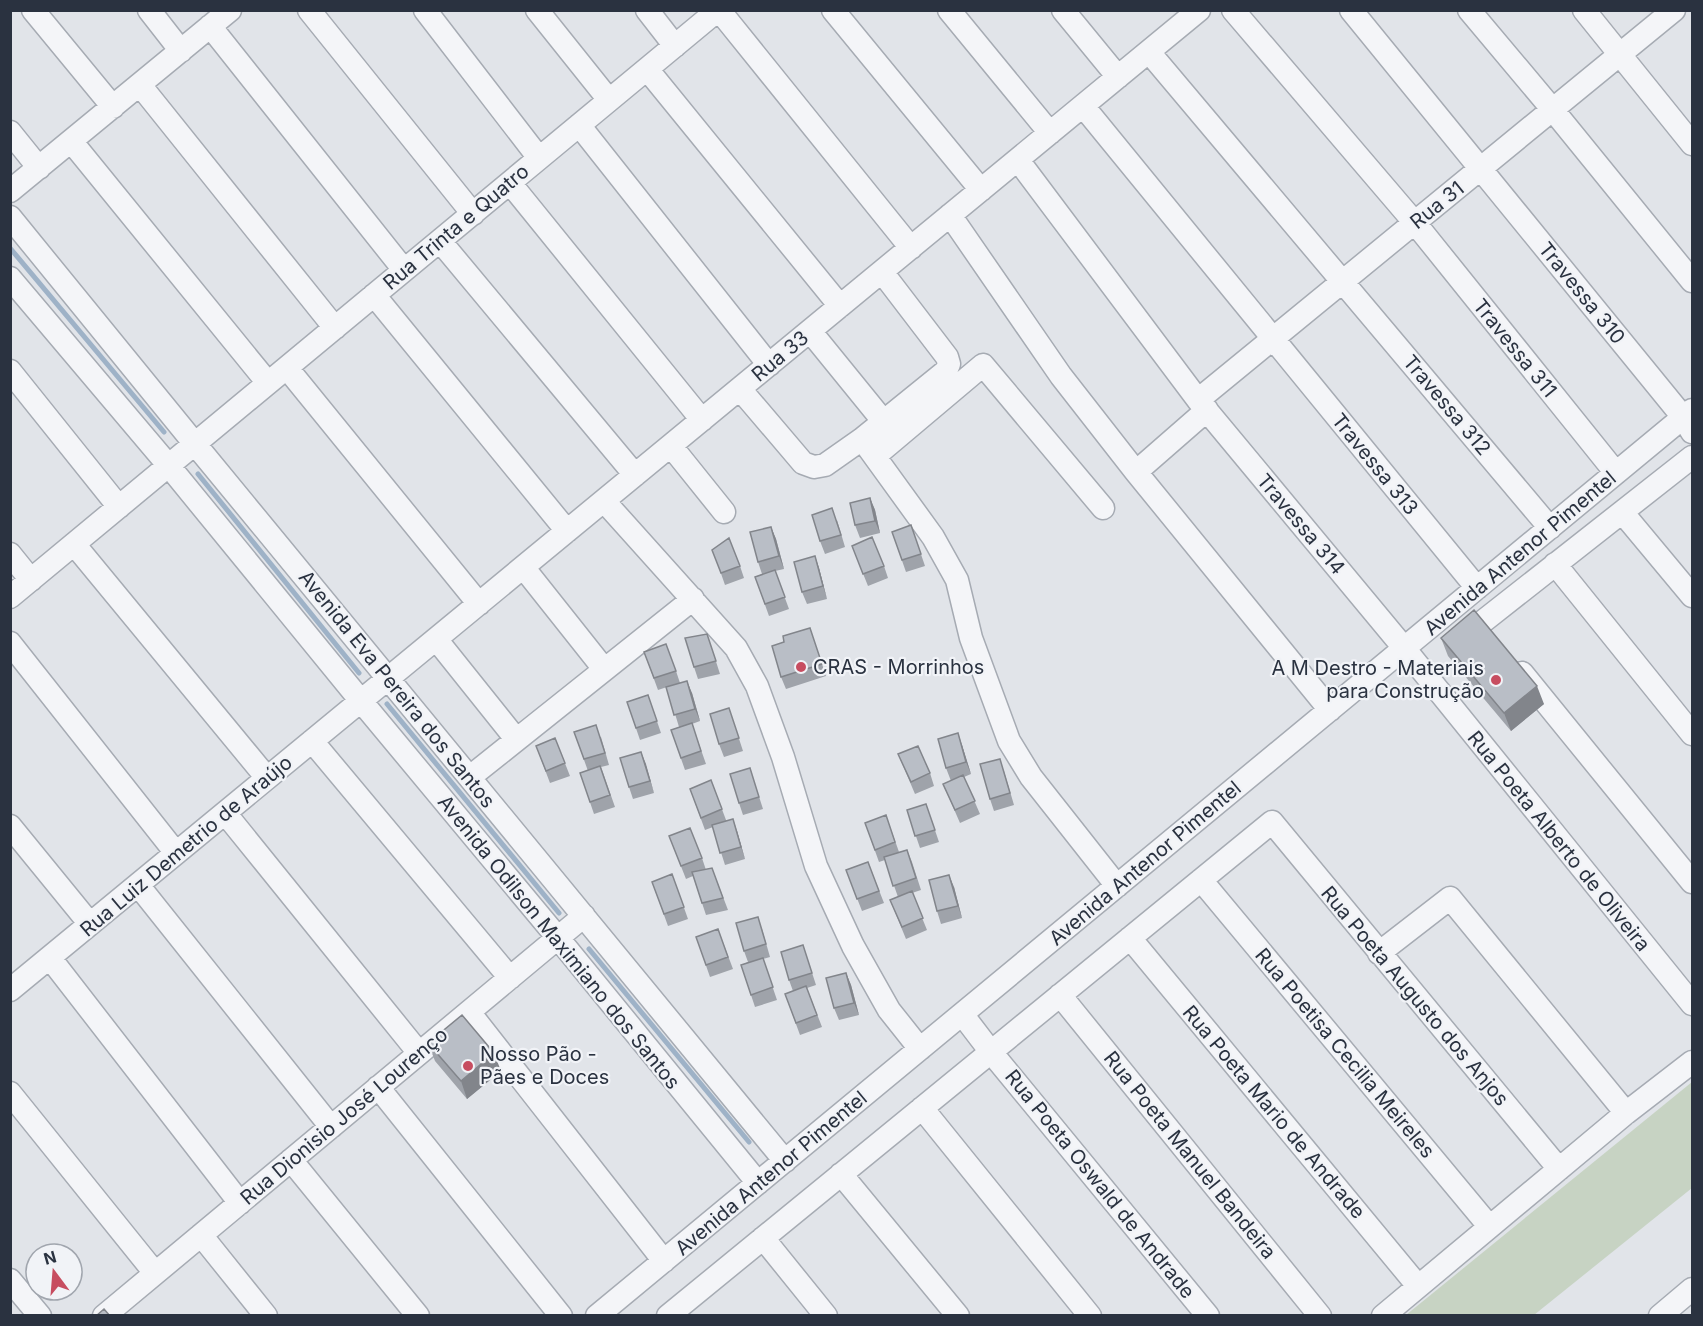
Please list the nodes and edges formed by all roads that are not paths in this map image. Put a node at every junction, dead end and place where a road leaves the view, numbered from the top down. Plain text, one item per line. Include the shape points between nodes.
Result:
1 (33, 10) edge
2 (149, 10) edge
3 (230, 10) edge
4 (309, 10) edge
5 (425, 10) edge
6 (537, 10) edge
7 (647, 10) edge
8 (718, 10) edge
9 (833, 10) edge
10 (949, 10) edge
11 (1063, 10) edge
12 (1233, 10) edge
13 (1351, 10) edge
14 (1469, 10) edge
15 (1584, 10) edge
16 (1674, 10) edge
17 (1187, 14) edge
18 (210, 26) junction
19 (675, 45) junction
20 (181, 51) junction
21 (1149, 52) junction
22 (1620, 55) junction
23 (647, 69) junction
24 (1118, 77) junction
25 (140, 85) junction
26 (609, 100) junction
27 (1083, 106) junction
28 (113, 107) junction
29 (1553, 110) junction
30 (579, 125) junction
31 (10, 132) edge
32 (1050, 133) junction
33 (71, 141) junction
34 (1692, 144) edge
35 (539, 159) junction
36 (1018, 160) junction
37 (39, 168) junction
38 (1480, 170) junction
39 (510, 183) junction
40 (981, 190) junction
41 (10, 191) edge
42 (473, 214) junction
43 (951, 215) junction
44 (10, 217) edge
45 (1415, 223) junction
46 (440, 241) junction
47 (911, 248) junction
48 (404, 270) junction
49 (882, 272) junction
50 (10, 278) edge
51 (1692, 281) edge
52 (1343, 282) junction
53 (374, 295) junction
54 (840, 306) junction
55 (335, 328) junction
56 (810, 331) junction
57 (1273, 339) junction
58 (769, 365) junction
59 (287, 368) junction
60 (10, 371) edge
61 (268, 383) junction
62 (740, 389) junction
63 (1203, 405) junction
64 (702, 420) junction
65 (1689, 420) edge
66 (884, 422) junction
67 (195, 444) junction
68 (670, 446) junction
69 (868, 448) junction
70 (1692, 457) edge
71 (169, 466) junction
72 (1136, 472) junction
73 (1616, 473) junction
74 (635, 475) junction
75 (604, 501) junction
76 (1100, 504) dead end
77 (119, 507) junction
78 (724, 512) dead end
79 (1623, 512) junction
80 (1550, 528) junction
81 (567, 531) junction
82 (74, 544) junction
83 (10, 554) edge
84 (1555, 564) junction
85 (524, 567) junction
86 (31, 580) junction
87 (1469, 594) junction
88 (1692, 596) edge
89 (10, 597) edge
90 (693, 599) junction
91 (479, 604) junction
92 (1481, 623) junction
93 (436, 639) junction
94 (1496, 641) edge
95 (10, 643) edge
96 (1404, 648) junction
97 (1511, 660) edge
98 (603, 669) junction
99 (388, 678) junction
100 (360, 701) junction
101 (1330, 710) junction
102 (1692, 734) edge
103 (516, 739) junction
104 (312, 741) junction
105 (470, 777) junction
106 (267, 778) junction
107 (225, 813) junction
108 (10, 826) edge
109 (176, 853) junction
110 (1201, 880) junction
111 (1692, 882) edge
112 (138, 885) junction
113 (1117, 886) junction
114 (584, 916) junction
115 (90, 924) junction
116 (558, 939) junction
117 (1130, 939) junction
118 (1379, 952) junction
119 (50, 958) junction
120 (510, 978) junction
121 (10, 990) edge
122 (1060, 995) junction
123 (1692, 1004) edge
124 (469, 1012) junction
125 (962, 1014) junction
126 (920, 1049) junction
127 (991, 1052) junction
128 (419, 1053) junction
129 (1692, 1062) edge
130 (378, 1087) junction
131 (10, 1092) edge
132 (922, 1108) junction
133 (1626, 1113) junction
134 (331, 1127) junction
135 (291, 1160) junction
136 (784, 1161) junction
137 (1559, 1169) junction
138 (841, 1174) junction
139 (758, 1183) junction
140 (240, 1203) junction
141 (1489, 1226) junction
142 (201, 1235) junction
143 (763, 1238) junction
144 (664, 1261) junction
145 (156, 1273) junction
146 (10, 1280) edge
147 (1418, 1286) junction
148 (1692, 1289) edge
149 (682, 1311) edge
150 (610, 1312) edge
151 (110, 1314) edge
152 (40, 1316) edge
153 (266, 1316) edge
154 (417, 1316) edge
155 (561, 1316) edge
156 (826, 1316) edge
157 (958, 1316) edge
158 (1090, 1316) edge
159 (1208, 1316) edge
160 (1320, 1316) edge
161 (1383, 1316) edge
162 (1660, 1316) edge

1 - 28 street
2 - 20 street
3 - 18 street
4 - 42 street
5 - 35 street
6 - 26 street
7 - 19 street
8 - 19 street, Rua Trinta e Quatro
8 - 47 street
9 - 40 street
10 - 32 street
11 - 24 street
12 - 45 street, Travessa 311
13 - 38 street, Travessa 310
14 - 29 street
15 - 22 street
16 - 22 street, Rua 31
17 - 21 street, Rua 33
18 - 20 street
18 - 48 street
19 - 23 street, Rua Trinta e Quatro
20 - 25 street
21 - 24 street, Rua 33
21 - 52 street, Travessa 312
22 - 29 street, Rua 31
22 - 34 street
23 - 26 street, Rua Trinta e Quatro
23 - 54 street
24 - 27 street, Rua 33
25 - 28 street
25 - 55 street
26 - 30 street, Rua Trinta e Quatro
27 - 32 street, Rua 33
27 - 57 street, Travessa 313
28 - 33 street
29 - 38 street, Rua 31
29 - 51 street
30 - 35 street, Rua Trinta e Quatro
30 - 58 street
31 - 37 street
32 - 36 street, Rua 33
33 - 37 street
33 - 61 street
35 - 39 street, Rua Trinta e Quatro
36 - 40 street, Rua 33
36 - 63 street, Travessa 314
37 - 41 street
38 - 45 street, Rua 31
38 - 65 street, Travessa 310
39 - 42 street, Rua Trinta e Quatro
39 - 64 street
40 - 43 street, Rua 33
42 - 46 street, Rua Trinta e Quatro
43 - 47 street, Rua 33
43 - 72 street via 1061,376
44 - 67 street, Avenida Eva Pereira dos Santos
45 - 52 street, Rua 31
45 - 73 street, Travessa 311
46 - 48 street, Rua Trinta e Quatro
46 - 74 street
47 - 49 street, Rua 33
48 - 53 street, Rua Trinta e Quatro
49 - 54 street, Rua 33
49 - 66 street via 949,364 946,371
50 - 71 street, Avenida Eva Pereira dos Santos
52 - 57 street, Rua 31
52 - 80 street, Travessa 312
53 - 55 street, Rua Trinta e Quatro
53 - 81 street
54 - 56 street, Rua 33
55 - 59 street, Rua Trinta e Quatro
56 - 58 street, Rua 33
56 - 66 street
57 - 63 street, Rua 31
57 - 87 street, Travessa 313
58 - 62 street, Rua 33
59 - 61 street, Rua Trinta e Quatro
59 - 91 street
60 - 77 street
61 - 67 street, Rua Trinta e Quatro
62 - 64 street, Rua 33
62 - 69 street via 802,463 825,465
63 - 72 street, Rua 31
63 - 96 street, Travessa 314
64 - 68 street, Rua 33
65 - 73 street, Avenida Antenor Pimentel
66 - 69 street
67 - 71 street, Rua Trinta e Quatro
67 - 99 street, Avenida Eva Pereira dos Santos
68 - 74 street, Rua 33
68 - 78 street
69 - 76 street via 983,365
69 - 113 street via 933,537 957,579 971,638 1009,741 1031,777
70 - 79 street
71 - 77 street, Rua Trinta e Quatro
71 - 100 street, Avenida Eva Pereira dos Santos
72 - 101 street
73 - 80 street, Avenida Antenor Pimentel
74 - 75 street, Rua 33
75 - 81 street, Rua 33
75 - 90 street
77 - 82 street, Rua Trinta e Quatro
79 - 84 street
79 - 88 street
80 - 87 street, Avenida Antenor Pimentel
81 - 85 street, Rua 33
82 - 86 street, Rua Trinta e Quatro
82 - 106 street
83 - 86 street
84 - 92 street
84 - 102 street
85 - 91 street, Rua 33
85 - 98 street
86 - 89 street, Rua Trinta e Quatro
87 - 92 street, Travessa 313
87 - 96 street, Avenida Antenor Pimentel
90 - 98 street
90 - 126 street via 736,648 757,686 816,866 853,946 889,1010
91 - 93 street, Rua 33
92 - 94 street, Travessa 313
93 - 99 street, Rua 33
93 - 103 street
95 - 109 street
96 - 101 street, Avenida Antenor Pimentel
96 - 123 street, Rua Poeta Alberto de Oliveira
97 - 111 street
98 - 103 street
99 - 100 street, Rua 33
99 - 105 street, Avenida Eva Pereira dos Santos
100 - 104 street, Rua Luiz Demetrio de Araújo
100 - 116 street, Avenida Odilson Maximiano dos Santos
101 - 113 street, Avenida Antenor Pimentel
103 - 105 street
104 - 106 street, Rua Luiz Demetrio de Araújo
104 - 120 street
105 - 114 street, Avenida Eva Pereira dos Santos
106 - 107 street, Rua Luiz Demetrio de Araújo
107 - 109 street, Rua Luiz Demetrio de Araújo
107 - 128 street
108 - 115 street
109 - 112 street, Rua Luiz Demetrio de Araújo
110 - 117 street
110 - 118 street, Rua Poeta Augusto dos Anjos via 1272,822
110 - 141 street, Rua Poetisa Cecilia Meireles
112 - 115 street, Rua Luiz Demetrio de Araújo
112 - 134 street
113 - 125 street, Avenida Antenor Pimentel
114 - 116 street, Rua Dionisio José Lourenço
114 - 136 street, Avenida Eva Pereira dos Santos
115 - 119 street, Rua Luiz Demetrio de Araújo
116 - 120 street, Rua Dionisio José Lourenço
116 - 139 street, Avenida Odilson Maximiano dos Santos
117 - 122 street
117 - 147 street, Rua Poeta Mario de Andrade
118 - 133 street via 1449,898
118 - 137 street, Rua Poeta Augusto dos Anjos
119 - 121 street, Rua Luiz Demetrio de Araújo
119 - 140 street
120 - 124 street, Rua Dionisio José Lourenço
122 - 127 street
122 - 160 street, Rua Poeta Manuel Bandeira
124 - 128 street, Rua Dionisio José Lourenço
124 - 144 street
125 - 126 street, Avenida Antenor Pimentel
125 - 127 street, Rua Poeta Oswald de Andrade
126 - 136 street, Avenida Antenor Pimentel
127 - 132 street
127 - 159 street, Rua Poeta Oswald de Andrade
128 - 130 street, Rua Dionisio José Lourenço
129 - 133 street
130 - 134 street, Rua Dionisio José Lourenço
130 - 155 street
131 - 145 street
132 - 138 street
132 - 158 street
133 - 137 street
134 - 135 street, Rua Dionisio José Lourenço
135 - 140 street, Rua Dionisio José Lourenço
135 - 154 street
136 - 139 street, Avenida Antenor Pimentel
137 - 141 street
138 - 143 street
138 - 157 street
139 - 144 street, Avenida Antenor Pimentel
140 - 142 street, Rua Dionisio José Lourenço
141 - 147 street
142 - 145 street, Rua Dionisio José Lourenço
142 - 153 street
143 - 149 street
143 - 156 street
144 - 150 street, Avenida Antenor Pimentel
145 - 151 street, Rua Dionisio José Lourenço
146 - 152 street
147 - 161 street
148 - 162 street

